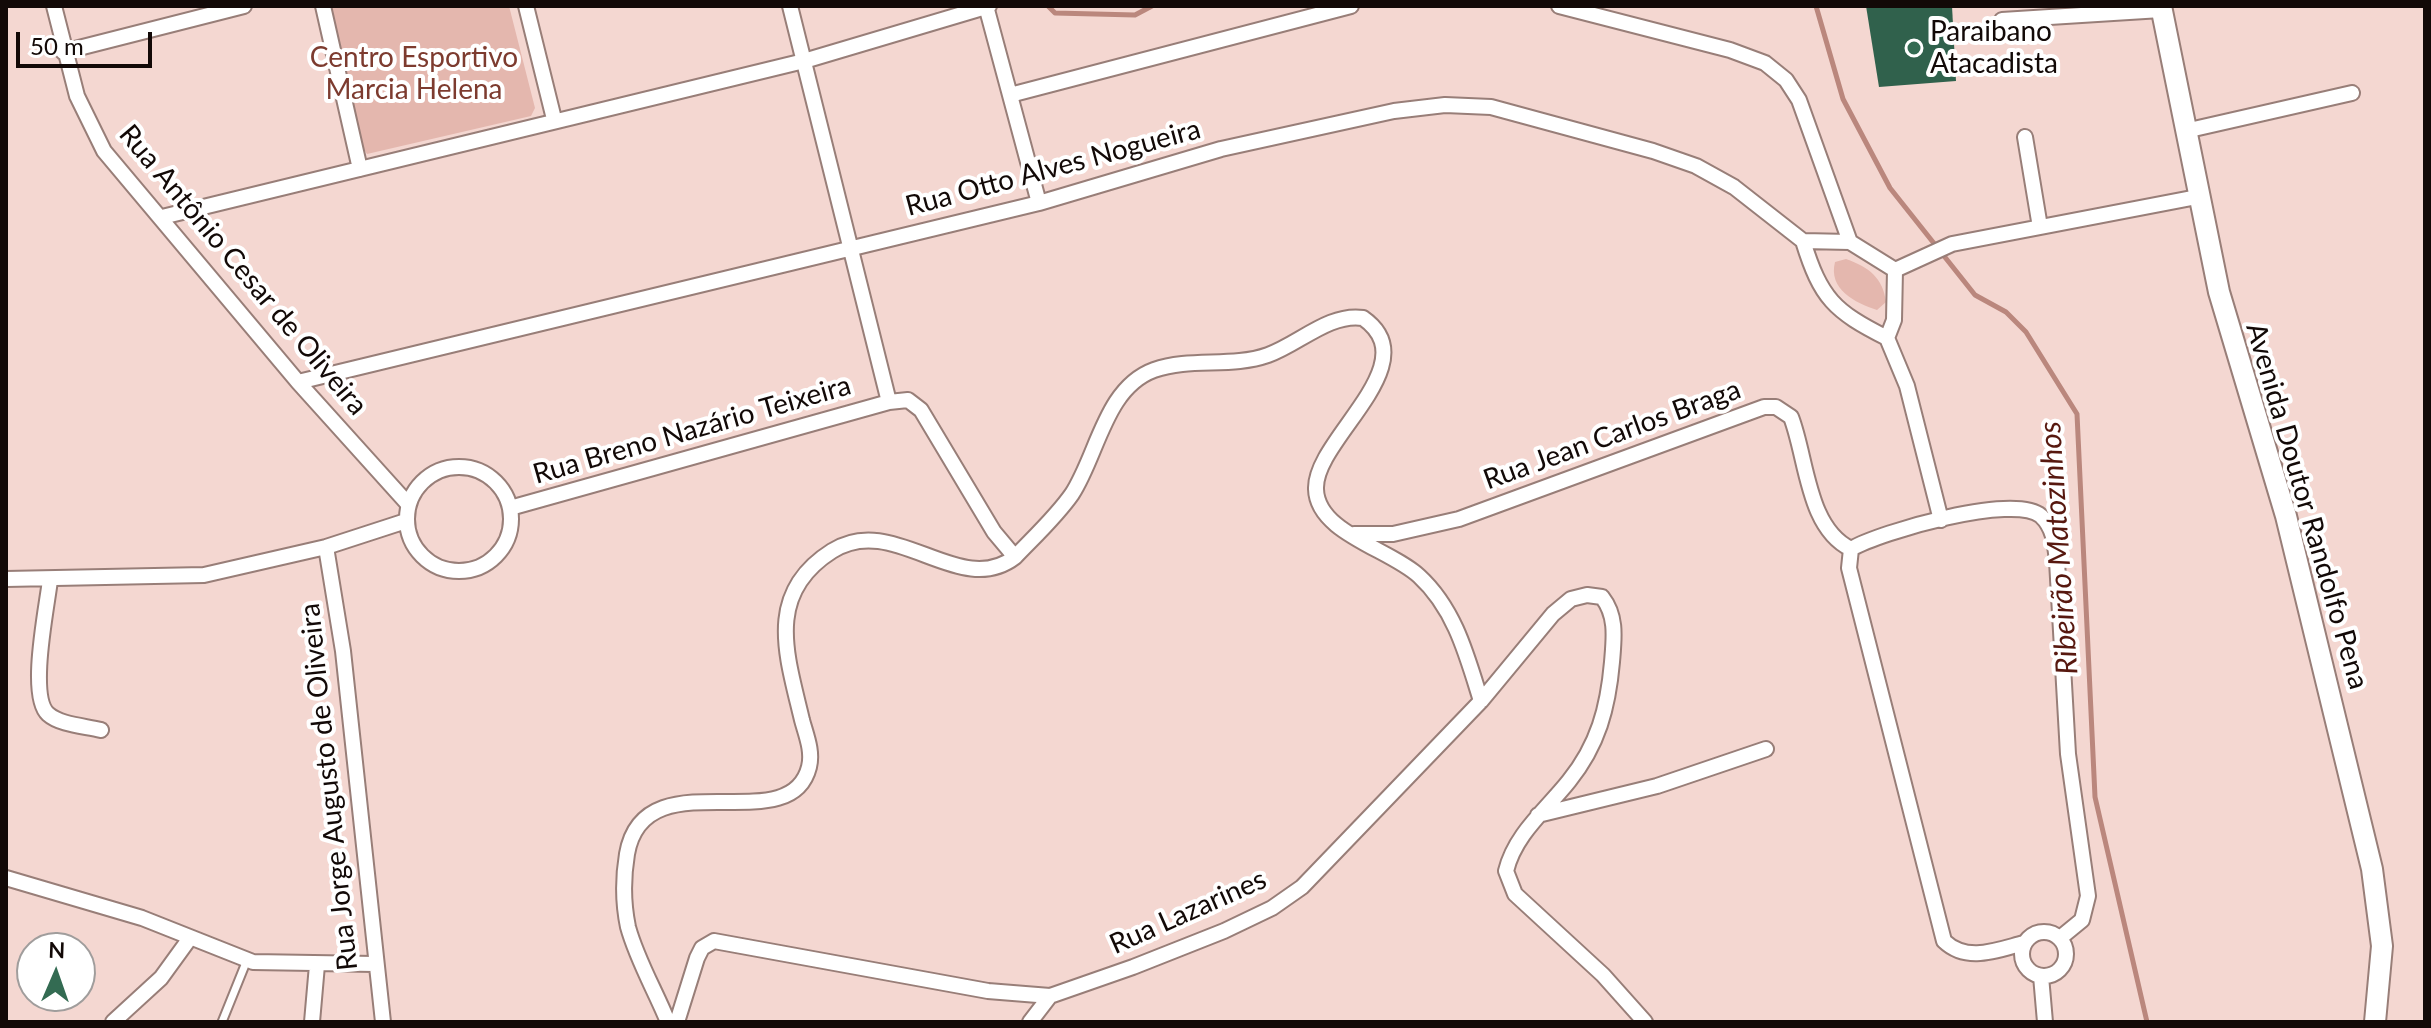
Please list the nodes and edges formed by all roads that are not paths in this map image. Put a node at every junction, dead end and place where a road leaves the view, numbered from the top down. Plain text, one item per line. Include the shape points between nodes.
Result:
1 (54, 6) edge
2 (244, 6) edge
3 (323, 6) edge
4 (526, 6) edge
5 (790, 6) edge
6 (1351, 6) edge
7 (1559, 6) edge
8 (987, 7) edge
9 (2161, 8) edge
10 (2002, 20) dead end
11 (63, 52) junction
12 (804, 61) junction
13 (2352, 93) dead end
14 (1010, 95) junction
15 (554, 119) junction
16 (2185, 131) junction
17 (2025, 137) dead end
18 (360, 169) junction
19 (2197, 197) junction
20 (1039, 203) junction
21 (162, 217) junction
22 (2040, 227) junction
23 (1803, 241) junction
24 (1850, 242) junction
25 (850, 250) junction
26 (1895, 270) junction
27 (1887, 338) junction
28 (298, 382) junction
29 (889, 402) junction
30 (408, 504) junction
31 (510, 508) junction
32 (1941, 520) junction
33 (406, 521) junction
34 (1349, 535) junction
35 (326, 547) junction
36 (1851, 549) junction
37 (1015, 557) junction
38 (6, 579) edge
39 (50, 580) junction
40 (1481, 701) junction
41 (101, 730) dead end
42 (1766, 749) dead end
43 (1538, 815) junction
44 (6, 878) edge
45 (190, 938) junction
46 (2060, 938) junction
47 (2024, 943) junction
48 (247, 960) junction
49 (374, 964) junction
50 (317, 965) junction
51 (2041, 976) junction
52 (1050, 996) junction
53 (113, 1022) edge
54 (222, 1022) edge
55 (312, 1022) edge
56 (383, 1022) edge
57 (668, 1022) edge
58 (677, 1022) edge
59 (1030, 1022) edge
60 (1645, 1022) edge
61 (2045, 1022) edge
62 (2375, 1022) edge

1 - 11 street, Rua Antônio Cesar de Oliveira
2 - 11 street
3 - 18 street
4 - 15 street
5 - 12 street
6 - 14 street
7 - 24 street via 1730,50 1765,63 1786,80 1799,100
8 - 12 street
8 - 14 street
9 - 10 street
9 - 16 main road, Avenida Doutor Randolfo Pena
11 - 21 street, Rua Antônio Cesar de Oliveira via 104,151
12 - 15 street
12 - 25 street
13 - 16 street
14 - 20 street
15 - 18 street
16 - 19 main road, Avenida Doutor Randolfo Pena
17 - 22 street
18 - 21 street
19 - 22 street
19 - 62 main road, Avenida Doutor Randolfo Pena via 2235,353 2286,516 2370,857 2382,946
20 - 23 street, Rua Otto Alves Nogueira via 1221,149 1445,105 1504,111 1696,166 1734,187
20 - 25 street, Rua Otto Alves Nogueira
21 - 28 street, Rua Antônio Cesar de Oliveira
22 - 26 street via 1952,244
23 - 24 street
23 - 27 street via 1823,291 1844,316
24 - 26 street
25 - 28 street, Rua Otto Alves Nogueira
25 - 29 street
26 - 27 street via 1894,320
27 - 32 street via 1915,412
28 - 30 street, Rua Antônio Cesar de Oliveira
29 - 31 street, Rua Breno Nazário Teixeira
29 - 37 street via 908,400 921,410 994,532
30 - 31 street, Rua Breno Nazário Teixeira via 428,477 461,467 492,479
30 - 33 street
31 - 33 street, Rua Breno Nazário Teixeira via 511,525 496,556 465,571 448,571 419,553
32 - 36 street via 1876,536
32 - 46 street via 2024,509 2049,526 2057,561 2071,790 2088,896 2082,920
33 - 35 street
34 - 36 street, Rua Jean Carlos Braga via 1393,534 1459,519 1776,407 1791,417 1822,519 1838,543
34 - 37 street via 1320,507 1316,490 1325,452 1372,391 1380,370 1378,336 1371,324 1352,316 1249,361 1182,365 1137,378 1111,413 1072,494
34 - 40 street via 1388,553 1440,598 1466,651
35 - 39 street via 204,575
35 - 49 street, Rua Jorge Augusto de Oliveira via 344,664
36 - 47 street via 1849,568 1944,941 1971,954
37 - 57 street via 1001,568 972,570 886,540 861,540 835,548 802,577 785,611 784,634 811,753 803,781 774,798 667,807 642,819 629,843 625,913
38 - 39 street
39 - 41 street via 38,683 41,705 55,718
40 - 43 street, Rua Lazarines via 1553,614 1571,599 1602,597 1614,622 1609,700 1601,728 1568,783
40 - 52 street, Rua Lazarines via 1328,864 1272,908
42 - 43 street via 1657,786
43 - 60 street, Rua Lazarines via 1509,857 1508,882
44 - 45 street via 142,918
45 - 48 street
45 - 53 street via 161,978
46 - 47 street via 2041,932
46 - 51 street via 2066,950 2064,964 2055,974
47 - 51 street via 2024,964
48 - 50 street
48 - 54 lane
49 - 50 street
49 - 56 street, Rua Jorge Augusto de Oliveira
50 - 55 street
51 - 61 street
52 - 58 street, Rua Lazarines via 988,991 714,941 697,958
52 - 59 street

